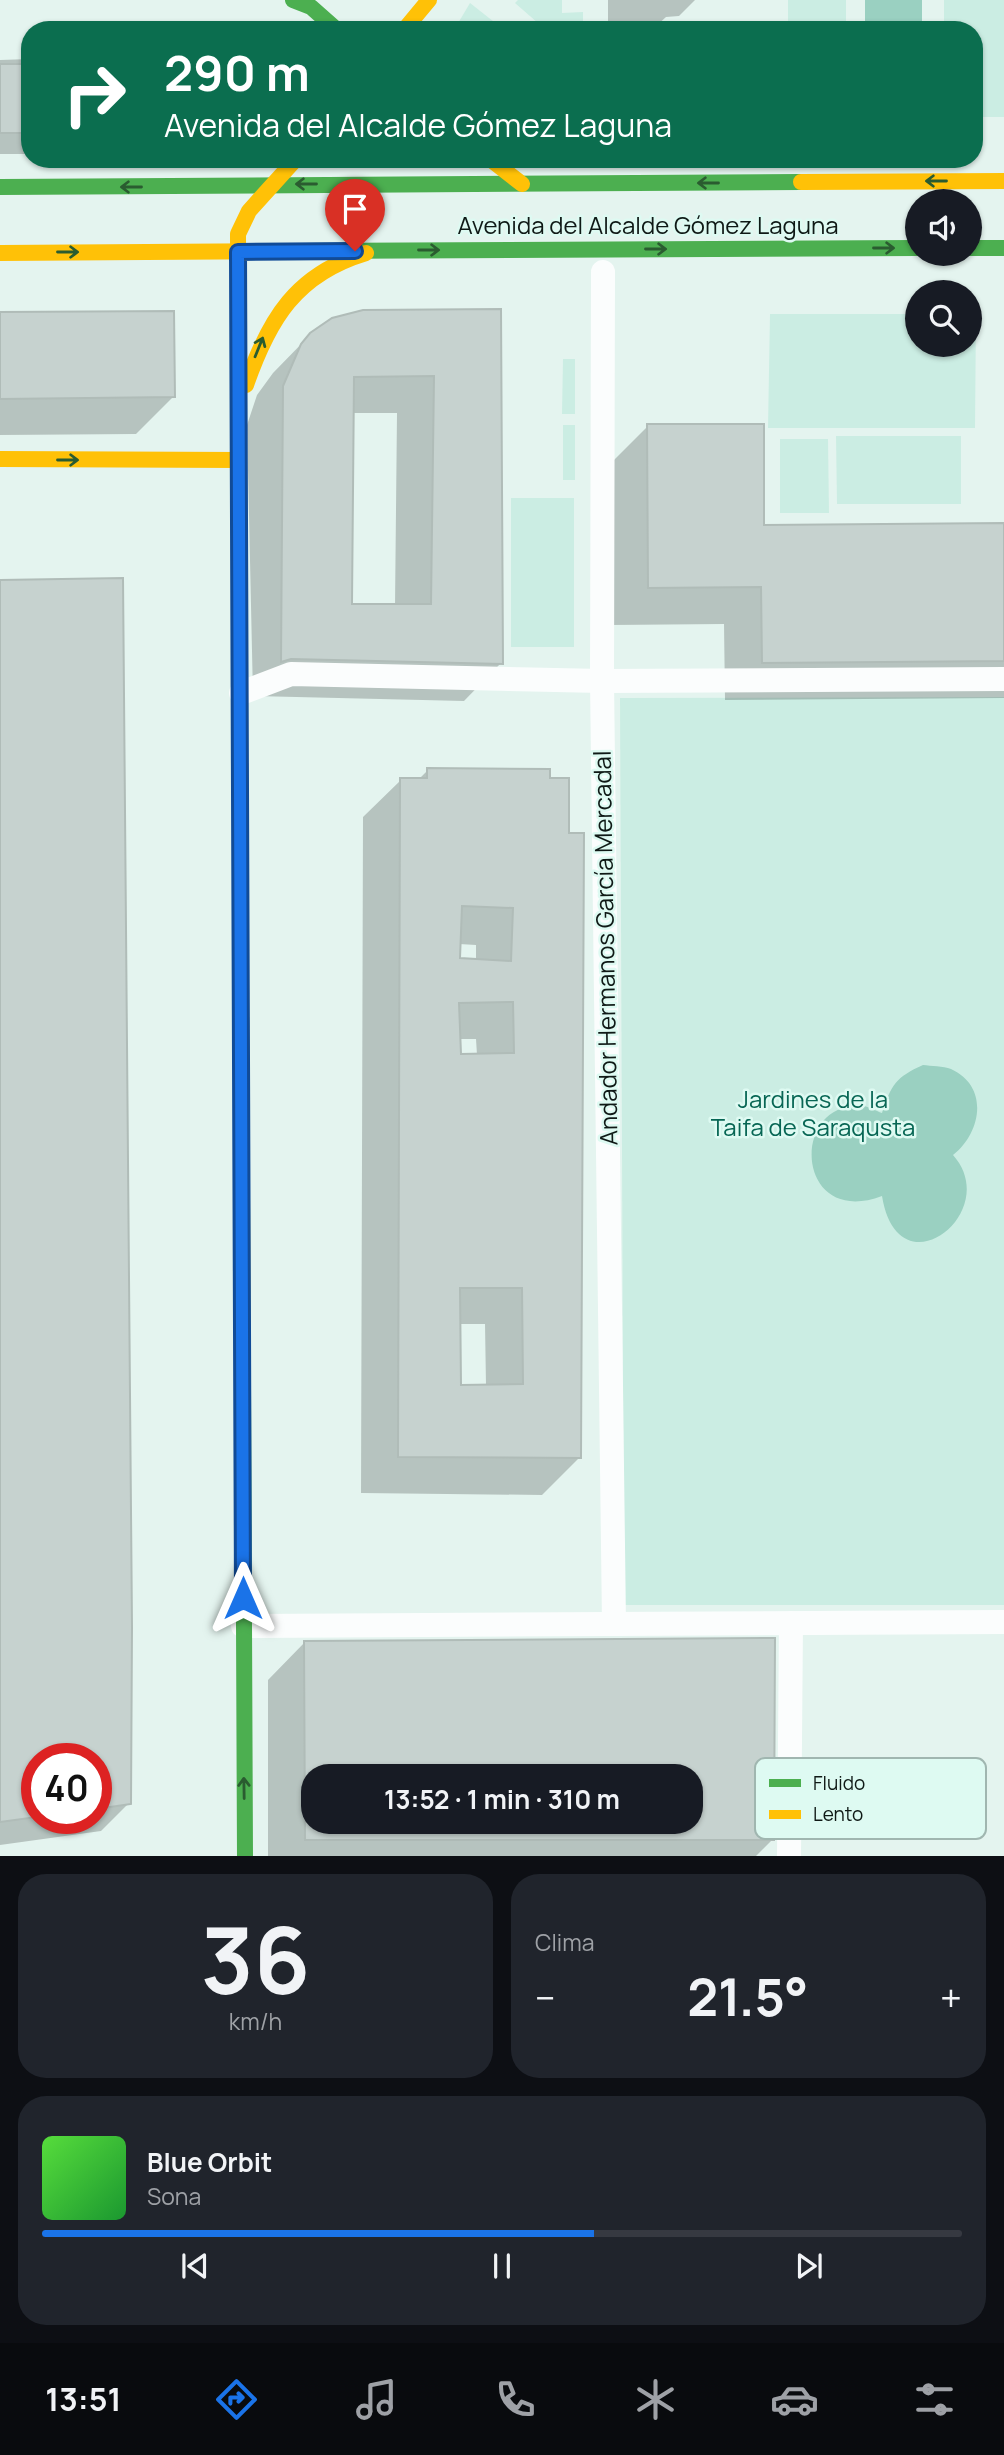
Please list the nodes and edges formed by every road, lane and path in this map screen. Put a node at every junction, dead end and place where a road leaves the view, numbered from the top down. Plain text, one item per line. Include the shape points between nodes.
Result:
1 (293, 0) edge
2 (427, 2) edge
3 (276, 6) dead end
4 (289, 18) dead end
5 (327, 21) edge
6 (411, 21) edge
7 (427, 21) edge
8 (288, 168) edge
9 (502, 168) edge
10 (1004, 181) edge
11 (275, 184) junction
12 (522, 184) junction
13 (199, 186) junction
14 (0, 187) edge
15 (215, 205) dead end
16 (905, 248) edge
17 (982, 248) edge
18 (1004, 248) edge
19 (379, 251) junction
20 (238, 252) junction
21 (0, 253) edge
22 (603, 272) dead end
23 (238, 412) junction
24 (0, 459) edge
25 (239, 460) junction
26 (1004, 679) edge
27 (602, 681) junction
28 (241, 693) junction
29 (1004, 1622) edge
30 (791, 1623) junction
31 (614, 1624) junction
32 (243, 1626) junction
33 (790, 1758) edge
34 (245, 1856) edge

1 - 5 street via 311,7
2 - 6 street
2 - 7 street
3 - 4 street
8 - 11 street
9 - 12 street
10 -> 12 street, Avenida del Alcalde Gómez Laguna
12 -> 11 street, Avenida del Alcalde Gómez Laguna
11 - 13 street, Avenida del Alcalde Gómez Laguna
11 - 20 street via 234,229
13 -> 14 street, Avenida del Alcalde Gómez Laguna
13 - 15 street
19 -> 16 street, Avenida del Alcalde Gómez Laguna
17 - 18 street
19 - 20 street, Avenida del Alcalde Gómez Laguna
23 -> 19 street, Avenida del Alcalde Gómez Laguna via 266,330 288,298 329,267 351,256
21 -> 20 street, Avenida del Alcalde Gómez Laguna
20 - 23 street
22 - 27 street, Andador Hermanos García Mercadal
23 - 25 street
24 -> 25 street
25 - 28 street
26 - 27 street
27 - 28 street via 291,674
27 - 31 street, Andador Hermanos García Mercadal
28 - 32 street
29 - 30 street
30 - 31 street
30 - 33 street
31 - 32 street
34 -> 32 street

